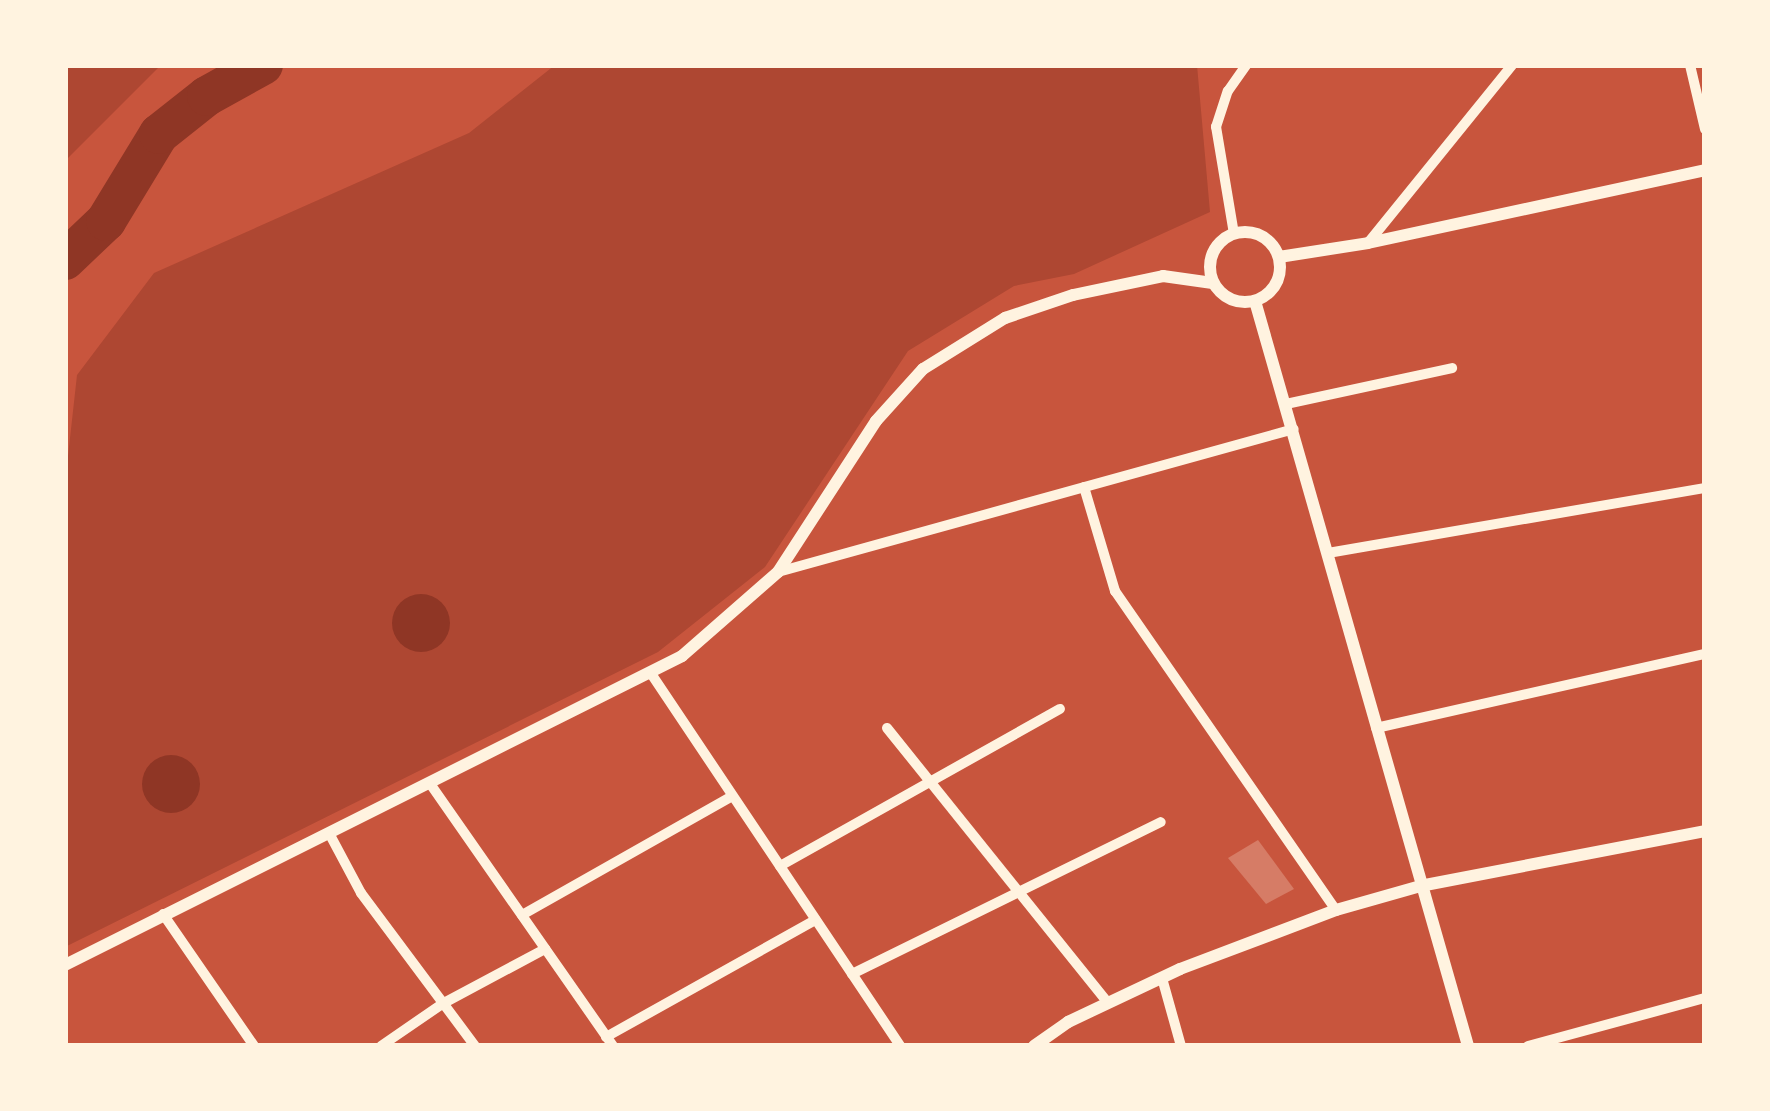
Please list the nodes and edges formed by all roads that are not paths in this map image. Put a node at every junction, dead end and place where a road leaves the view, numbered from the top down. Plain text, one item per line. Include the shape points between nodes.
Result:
1 (1246, 65) edge
2 (1512, 65) edge
3 (1690, 65) edge
4 (1705, 129) edge
5 (1705, 170) edge
6 (1234, 234) junction
7 (1368, 243) junction
8 (1279, 256) junction
9 (1213, 282) junction
10 (1255, 301) junction
11 (1452, 368) dead end
12 (1286, 404) junction
13 (1294, 429) junction
14 (1084, 488) junction
15 (1705, 488) edge
16 (1328, 554) junction
17 (778, 572) junction
18 (1705, 654) edge
19 (650, 672) junction
20 (1060, 710) dead end
21 (886, 728) dead end
22 (1376, 728) junction
23 (930, 782) junction
24 (431, 784) junction
25 (732, 796) junction
26 (1161, 822) dead end
27 (1705, 831) edge
28 (329, 833) junction
29 (780, 866) junction
30 (1420, 886) junction
31 (1019, 892) junction
32 (1336, 910) junction
33 (163, 914) junction
34 (522, 915) junction
35 (815, 920) junction
36 (545, 948) junction
37 (65, 966) edge
38 (852, 974) junction
39 (1162, 978) junction
40 (1705, 998) edge
41 (1108, 1003) junction
42 (442, 1004) junction
43 (609, 1041) edge
44 (254, 1046) edge
45 (381, 1046) edge
46 (475, 1046) edge
47 (900, 1046) edge
48 (1034, 1046) edge
49 (1181, 1046) edge
50 (1468, 1046) edge
51 (1528, 1046) edge

1 - 6 street via 1216,127
2 - 7 street
3 - 4 street
5 - 7 street
6 - 8 street via 1258,235
6 - 9 street via 1210,261
7 - 8 street
8 - 10 street via 1278,280
9 - 10 street via 1228,299
9 - 17 street via 1163,276 1073,295 1005,318 923,369 876,422
10 - 12 street
11 - 12 street
12 - 13 street
13 - 14 street
13 - 16 street
14 - 17 street
14 - 32 street via 1115,591
15 - 16 street
16 - 22 street
17 - 19 street via 682,656
18 - 22 street
19 - 24 street
19 - 25 street
20 - 23 street
21 - 23 street
22 - 30 street
23 - 29 street
23 - 31 street
24 - 28 street
24 - 34 street
25 - 29 street
25 - 34 street
26 - 31 street
27 - 30 street
28 - 33 street
28 - 42 street via 361,892
29 - 35 street
30 - 32 street
30 - 50 street
31 - 38 street
31 - 41 street
32 - 39 street
33 - 37 street
33 - 44 street
34 - 36 street
35 - 38 street
35 - 43 street
36 - 42 street
36 - 43 street
38 - 47 street
39 - 41 street
39 - 49 street
40 - 51 street
41 - 48 street
42 - 45 street
42 - 46 street

